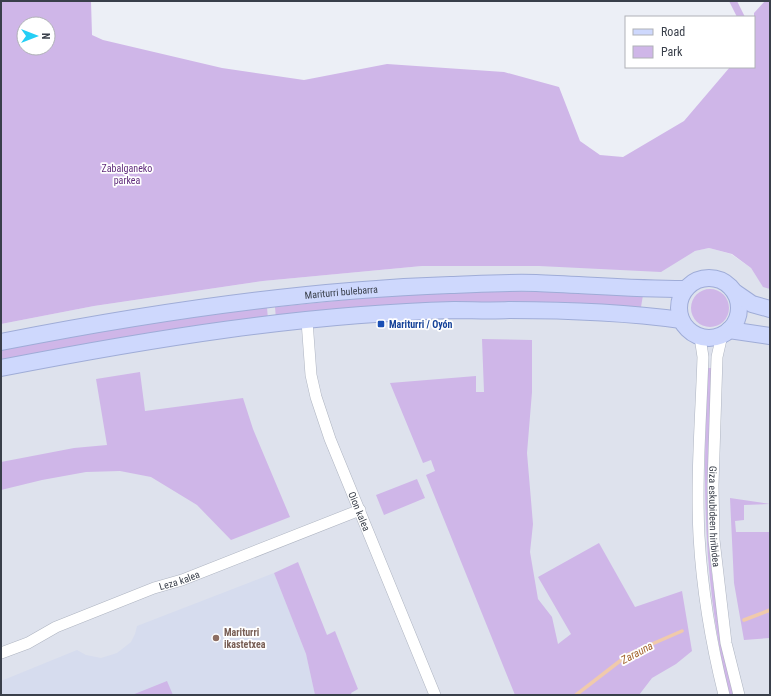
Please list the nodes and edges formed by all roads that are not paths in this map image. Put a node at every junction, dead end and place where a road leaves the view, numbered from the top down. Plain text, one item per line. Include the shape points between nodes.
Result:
1 (684, 289) junction
2 (736, 293) junction
3 (770, 309) edge
4 (680, 320) junction
5 (307, 321) junction
6 (726, 333) junction
7 (770, 336) edge
8 (700, 337) junction
9 (1, 342) edge
10 (1, 368) edge
11 (360, 510) junction
12 (1, 653) edge
13 (435, 695) edge
14 (724, 695) edge
15 (739, 695) edge

1 - 2 main road via 701,278 711,277 729,285
1 - 4 main road via 678,309
1 - 9 main road, Mariturri bulebarra via 534,283 393,287 205,308 70,328
2 - 3 main road via 752,304
2 - 6 main road via 739,306 737,319
4 - 5 main road via 638,314 548,310 454,310
4 - 8 main road via 692,334
5 - 10 main road via 164,339
5 - 11 street, Oion kalea via 311,375 316,397 330,439
6 - 7 main road
6 - 8 main road via 711,338
6 - 15 street, Giza eskubideen hiribidea via 717,357 714,540 726,643
8 - 14 street, Giza eskubideen hiribidea via 703,357 698,485 699,537 713,646
11 - 12 street, Leza kalea via 77,618 28,643
11 - 13 street, Oion kalea

